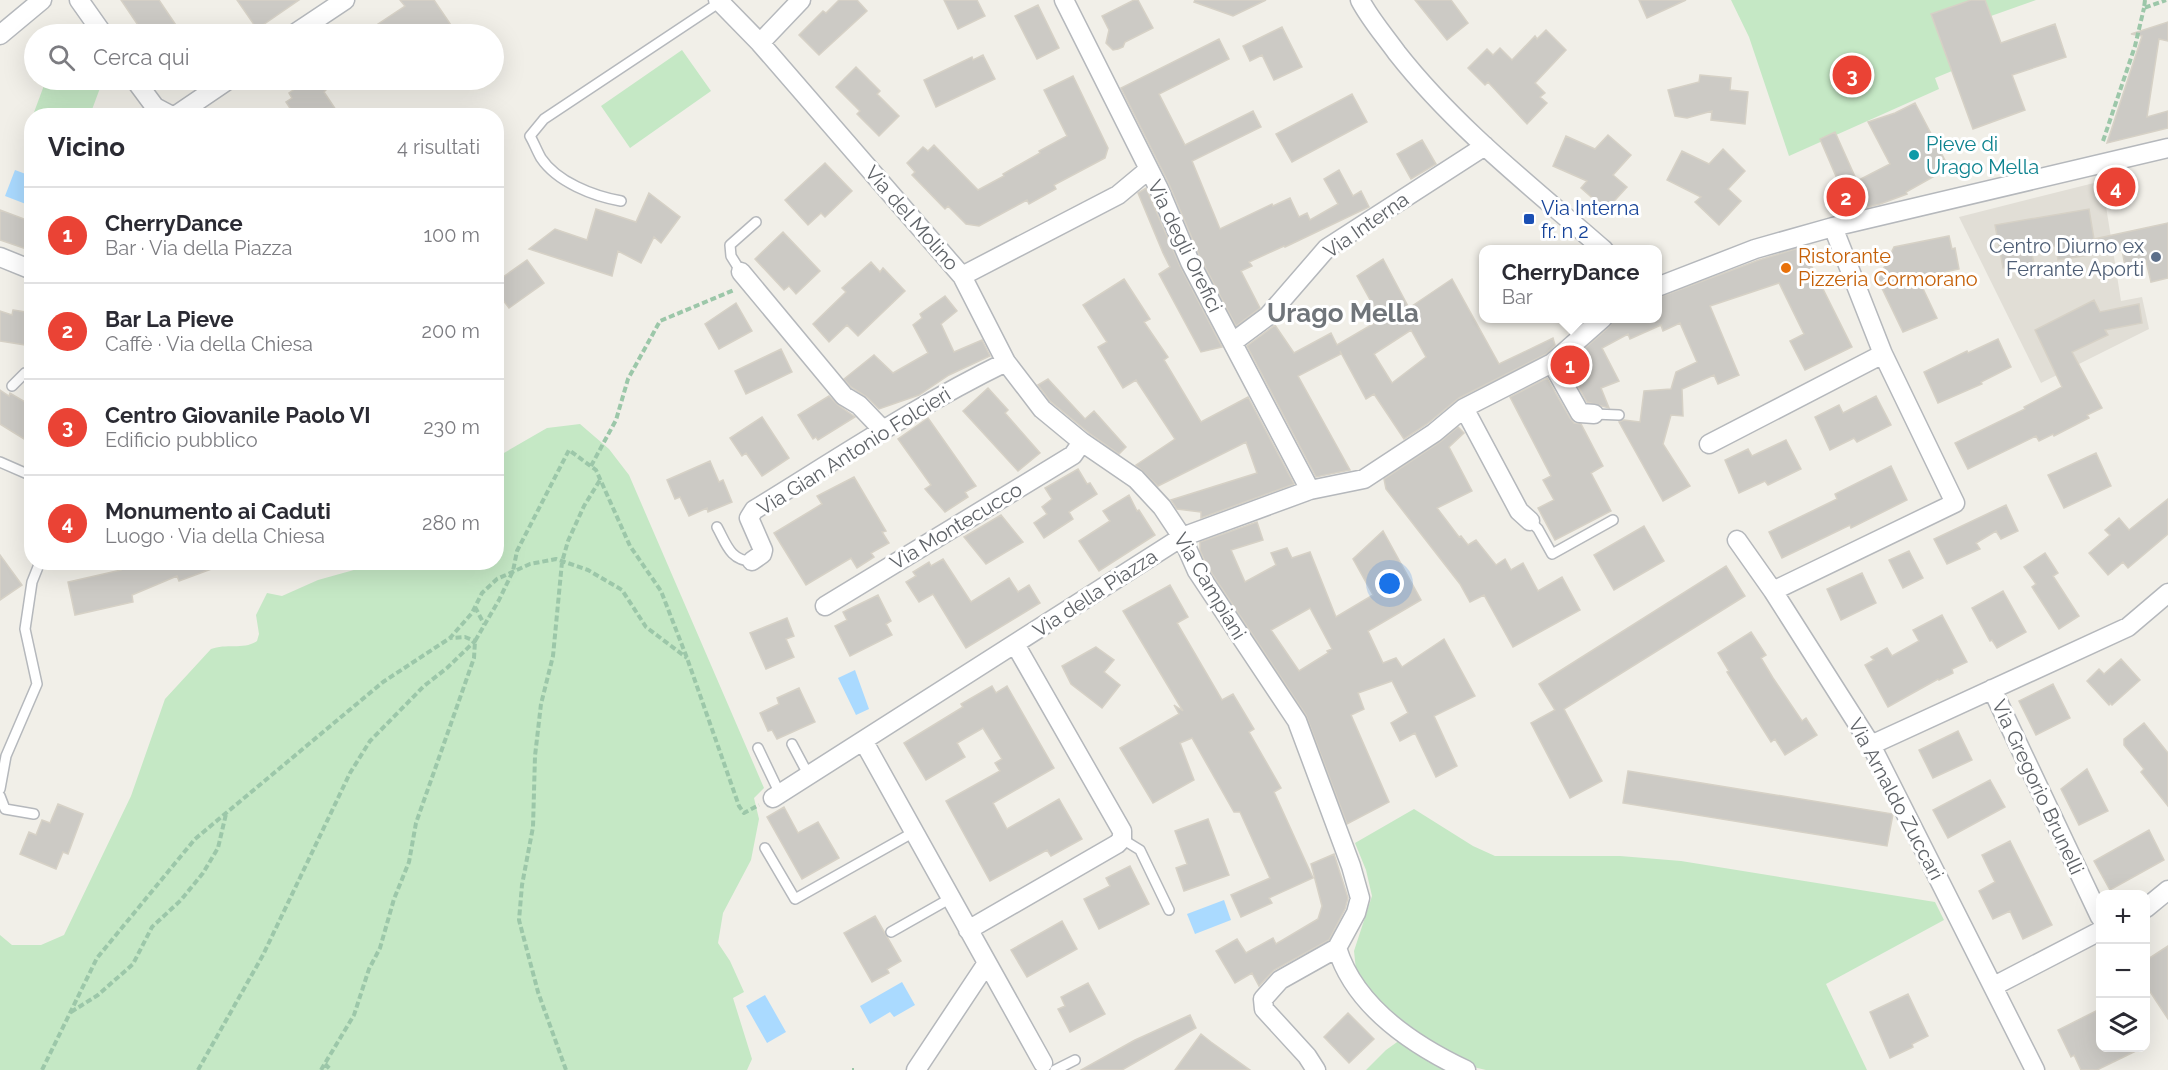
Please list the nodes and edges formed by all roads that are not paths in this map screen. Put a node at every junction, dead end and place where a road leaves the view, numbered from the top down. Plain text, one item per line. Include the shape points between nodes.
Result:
1 (42, 0) edge
2 (79, 0) edge
3 (345, 0) edge
4 (801, 0) edge
5 (1064, 0) edge
6 (1360, 0) edge
7 (719, 1) edge
8 (97, 24) edge
9 (309, 24) edge
10 (0, 35) edge
11 (760, 43) junction
12 (142, 90) edge
13 (213, 90) edge
14 (157, 108) edge
15 (186, 108) edge
16 (1485, 146) junction
17 (2168, 148) edge
18 (1148, 170) junction
19 (621, 201) dead end
20 (756, 222) dead end
21 (1833, 227) junction
22 (1599, 245) edge
23 (0, 258) edge
24 (24, 267) edge
25 (962, 276) junction
26 (742, 279) joint
27 (1662, 285) edge
28 (1597, 323) edge
29 (1233, 342) junction
30 (1883, 354) junction
31 (1005, 363) junction
32 (1552, 363) junction
33 (24, 374) edge
34 (12, 386) dead end
35 (1464, 408) junction
36 (1594, 414) joint
37 (1619, 415) dead end
38 (883, 430) junction
39 (1082, 442) junction
40 (1709, 444) dead end
41 (0, 462) edge
42 (24, 472) edge
43 (1310, 490) junction
44 (1530, 520) joint
45 (1613, 520) dead end
46 (717, 527) dead end
47 (1182, 537) junction
48 (1737, 540) dead end
49 (752, 561) joint
50 (37, 570) edge
51 (1773, 591) junction
52 (2168, 593) edge
53 (825, 606) dead end
54 (1015, 644) junction
55 (1992, 689) junction
56 (864, 742) junction
57 (792, 744) dead end
58 (1871, 745) junction
59 (758, 748) dead end
60 (809, 776) junction
61 (0, 789) edge
62 (0, 796) edge
63 (777, 796) joint
64 (34, 814) dead end
65 (914, 832) junction
66 (1122, 839) junction
67 (765, 848) dead end
68 (2168, 890) edge
69 (951, 898) junction
70 (2150, 904) edge
71 (1168, 909) dead end
72 (2096, 909) edge
73 (968, 930) junction
74 (891, 932) dead end
75 (2096, 933) edge
76 (1337, 948) junction
77 (987, 963) junction
78 (1994, 986) junction
79 (1075, 1060) dead end
80 (1049, 1068) edge
81 (916, 1070) edge
82 (1316, 1070) edge
83 (1466, 1070) edge
84 (2035, 1070) edge

1 - 10 street
2 - 8 street
3 - 9 street
4 - 11 street
5 - 18 street, Via degli Orefici
6 - 16 street via 1368,16 1417,77
7 - 11 street, Via del Molino
7 - 19 lane via 544,119 530,136 542,160 571,185
11 - 25 street, Via del Molino
12 - 14 street
13 - 15 street
16 - 22 street
16 - 29 street, Via Interna via 1327,248 1269,316
17 - 21 street
18 - 25 street, Via del Molino via 1118,195
18 - 29 street, Via degli Orefici via 1190,262
20 - 26 lane via 730,245
21 - 27 street via 1755,249
21 - 30 street
23 - 24 street
25 - 31 street, Via Campiani
26 - 38 street via 844,396 859,405
28 - 32 street, Via della Piazza
29 - 43 street, Via degli Orefici
30 - 40 street
30 - 51 street via 1955,503
31 - 38 street, Via Gian Antonio Folcieri
31 - 39 street, Via Campiani via 1042,409
32 - 35 street, Via della Piazza
32 - 36 street via 1580,413
33 - 34 lane
35 - 43 street, Via della Piazza via 1434,433 1364,479
35 - 44 street via 1519,511
36 - 37 lane
38 - 49 street, Via Gian Antonio Folcieri via 754,510 749,518 763,550
39 - 47 street, Via Campiani via 1136,479
39 - 53 street, Via Montecucco via 1073,455
41 - 42 lane
43 - 47 street, Via della Piazza
44 - 45 lane via 1552,554
46 - 49 lane via 733,555 742,561
47 - 54 street, Via della Piazza
47 - 76 street, Via Campiani via 1197,571 1297,721 1359,891 1356,913
48 - 51 street, Via Arnaldo Zuccari
50 - 61 lane via 26,629 37,684 6,756
51 - 58 street, Via Arnaldo Zuccari
52 - 55 street, Via Gregorio Brunelli via 2128,627
54 - 56 street, Via della Piazza
54 - 66 street via 1122,831
55 - 58 street, Via Gregorio Brunelli
55 - 72 street, Via Gregorio Brunelli
56 - 60 street, Via della Piazza
56 - 65 street
57 - 60 lane
58 - 78 street, Via Arnaldo Zuccari
59 - 63 lane
60 - 63 street, Via della Piazza
62 - 64 lane via 5,809
65 - 67 lane via 795,899
65 - 69 street
66 - 71 lane via 1140,850
66 - 73 street
68 - 70 street
69 - 73 street
69 - 74 lane
73 - 77 street
75 - 78 street
76 - 82 street via 1280,980 1263,999 1263,1009
76 - 83 street via 1343,967 1364,1000 1427,1050
77 - 80 street
77 - 81 street
78 - 84 street, Via Arnaldo Zuccari
79 - 80 lane

